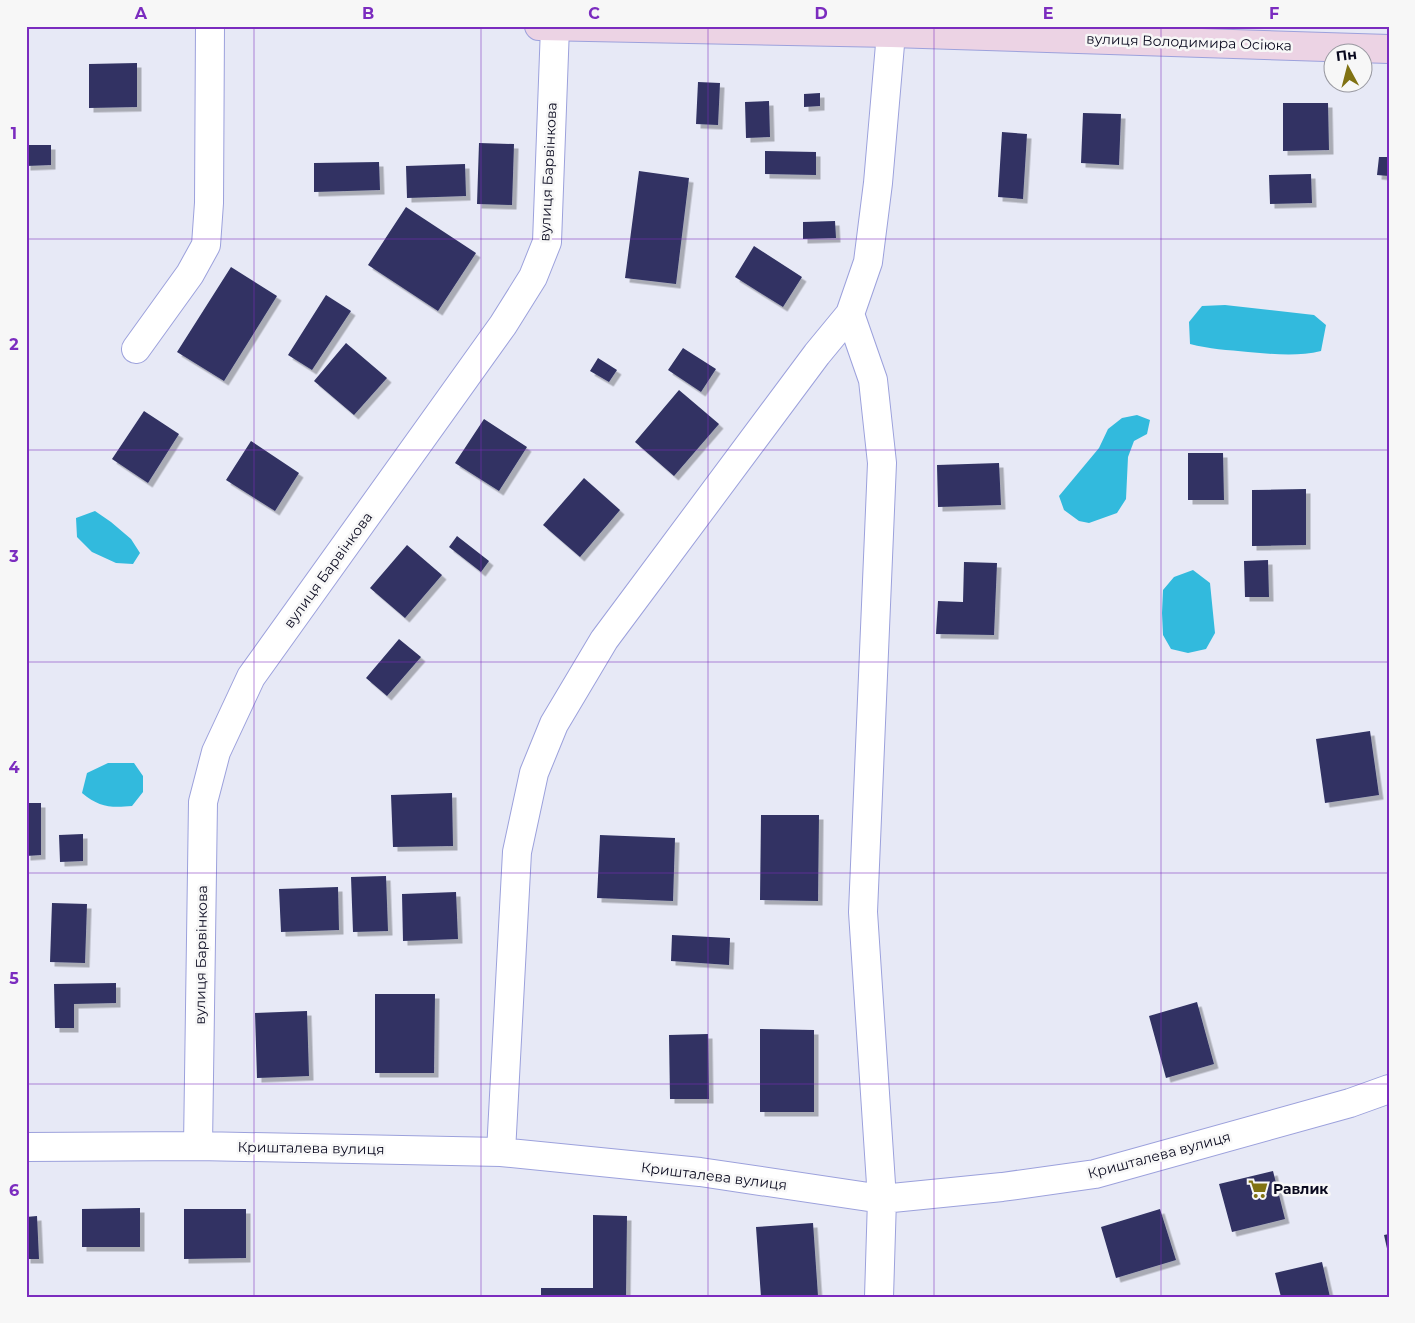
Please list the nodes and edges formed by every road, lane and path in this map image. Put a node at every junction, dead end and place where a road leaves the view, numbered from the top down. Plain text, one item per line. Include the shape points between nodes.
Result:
1 (210, 26) edge
2 (539, 26) edge
3 (554, 27) edge
4 (891, 33) junction
5 (1389, 49) edge
6 (850, 314) junction
7 (136, 349) dead end
8 (1389, 1089) edge
9 (198, 1146) junction
10 (26, 1147) edge
11 (501, 1152) junction
12 (882, 1199) junction
13 (879, 1297) edge

1 - 7 street via 206,245 190,274
2 - 3 street, вулиця Володимира Осіюка
3 - 4 street, вулиця Володимира Осіюка
3 - 9 street, вулиця Барвінкова via 547,242 533,277 497,333 251,677 216,752 203,802
4 - 5 street, вулиця Володимира Осіюка
4 - 6 street via 868,262
6 - 11 street via 604,640 554,724 534,774 517,852
6 - 12 street via 873,380 882,463 863,912
8 - 12 street, Кришталева вулиця via 1350,1103 1095,1174
9 - 10 street, Кришталева вулиця
9 - 11 street, Кришталева вулиця
11 - 12 street, Кришталева вулиця via 700,1172
12 - 13 street

